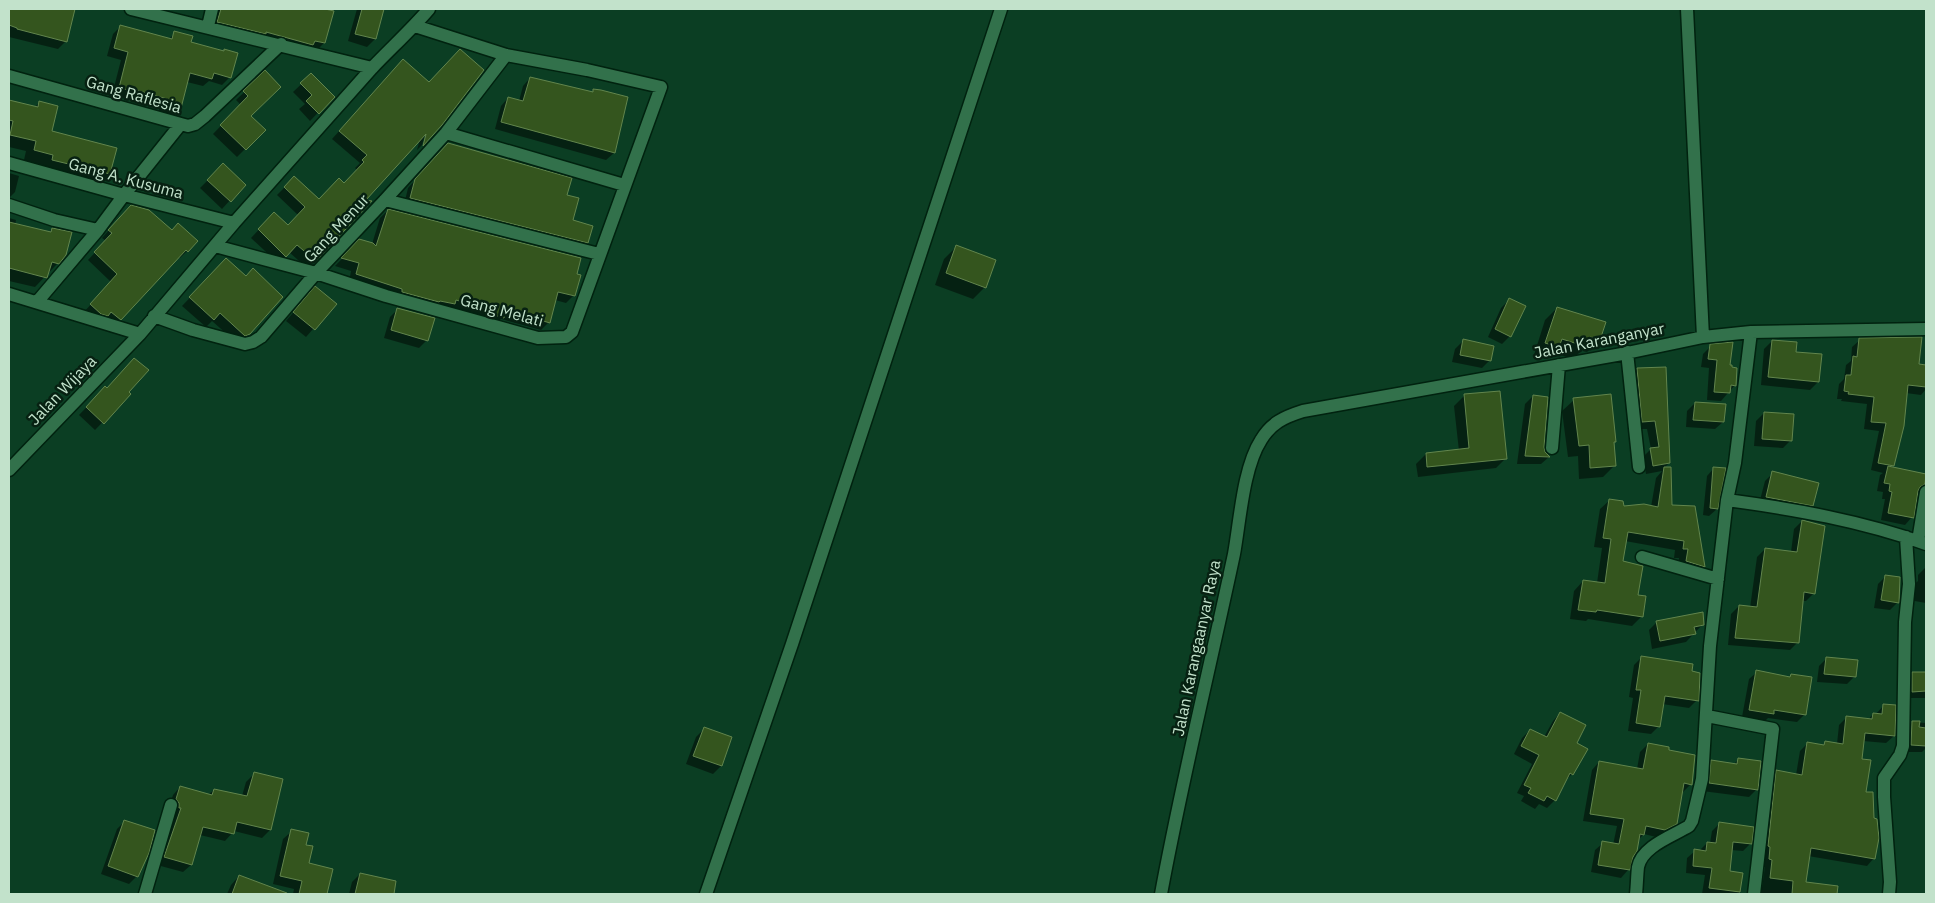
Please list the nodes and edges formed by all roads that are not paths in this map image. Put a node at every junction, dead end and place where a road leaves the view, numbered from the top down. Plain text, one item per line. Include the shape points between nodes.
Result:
1 (131, 9) edge
2 (212, 9) edge
3 (429, 9) edge
4 (1001, 9) edge
5 (1687, 9) edge
6 (208, 26) junction
7 (415, 26) junction
8 (281, 44) junction
9 (506, 55) junction
10 (372, 68) junction
11 (9, 76) edge
12 (180, 124) junction
13 (446, 133) junction
14 (9, 162) edge
15 (624, 185) junction
16 (124, 195) junction
17 (385, 200) junction
18 (9, 205) edge
19 (234, 223) junction
20 (98, 230) junction
21 (215, 246) junction
22 (599, 254) junction
23 (316, 273) junction
24 (9, 294) edge
25 (38, 302) junction
26 (154, 316) junction
27 (1926, 329) edge
28 (1751, 332) junction
29 (140, 334) junction
30 (1703, 337) junction
31 (1627, 352) junction
32 (1559, 365) junction
33 (1282, 418) joint
34 (1552, 448) dead end
35 (1639, 467) dead end
36 (9, 470) edge
37 (1926, 492) edge
38 (1727, 500) junction
39 (1917, 541) edge
40 (1642, 557) dead end
41 (1718, 579) junction
42 (1706, 716) junction
43 (171, 805) dead end
44 (146, 894) edge
45 (706, 894) edge
46 (1160, 894) edge
47 (1636, 894) edge
48 (1754, 894) edge
49 (1888, 894) edge

1 - 6 street
2 - 6 street
3 - 7 street
4 - 45 street via 792,644
5 - 30 street
6 - 8 street
7 - 9 street, Gang Melati
7 - 10 street
8 - 10 street
8 - 12 street, Gang Raflesia via 195,124
9 - 13 street, Gang Menur
9 - 15 street, Gang Melati via 660,87
10 - 19 street
11 - 12 street, Gang Raflesia
12 - 16 street
13 - 15 street
13 - 17 street, Gang Menur
14 - 16 street, Gang A. Kusuma
15 - 22 street, Gang Melati
16 - 19 street, Gang A. Kusuma
16 - 20 street
17 - 22 street
17 - 23 street, Gang Menur
18 - 20 street
19 - 21 street
20 - 25 street
21 - 23 street, Gang Melati
21 - 26 street
22 - 23 street, Gang Melati via 572,332 554,339 538,338 386,296
23 - 26 street, Gang Menur via 261,337 250,343 219,338
24 - 25 street
25 - 29 street
26 - 29 street
27 - 28 street, Jalan Karanganyar
28 - 30 street, Jalan Karanganyar
28 - 38 street via 1735,464
29 - 36 street, Jalan Wijaya
30 - 31 street, Jalan Karanganyar
31 - 32 street, Jalan Karanganyar
31 - 35 street
32 - 33 street, Jalan Karanganyar via 1303,411
32 - 34 street
33 - 46 street, Jalan Karangaanyar Raya via 1260,441 1250,467
37 - 39 street
38 - 39 street via 1824,516
38 - 41 street
39 - 49 street via 1905,631 1903,746 1884,778
40 - 41 street
41 - 42 street
42 - 47 street via 1702,779 1692,821 1645,855 1638,865
42 - 48 street via 1773,729
43 - 44 street

